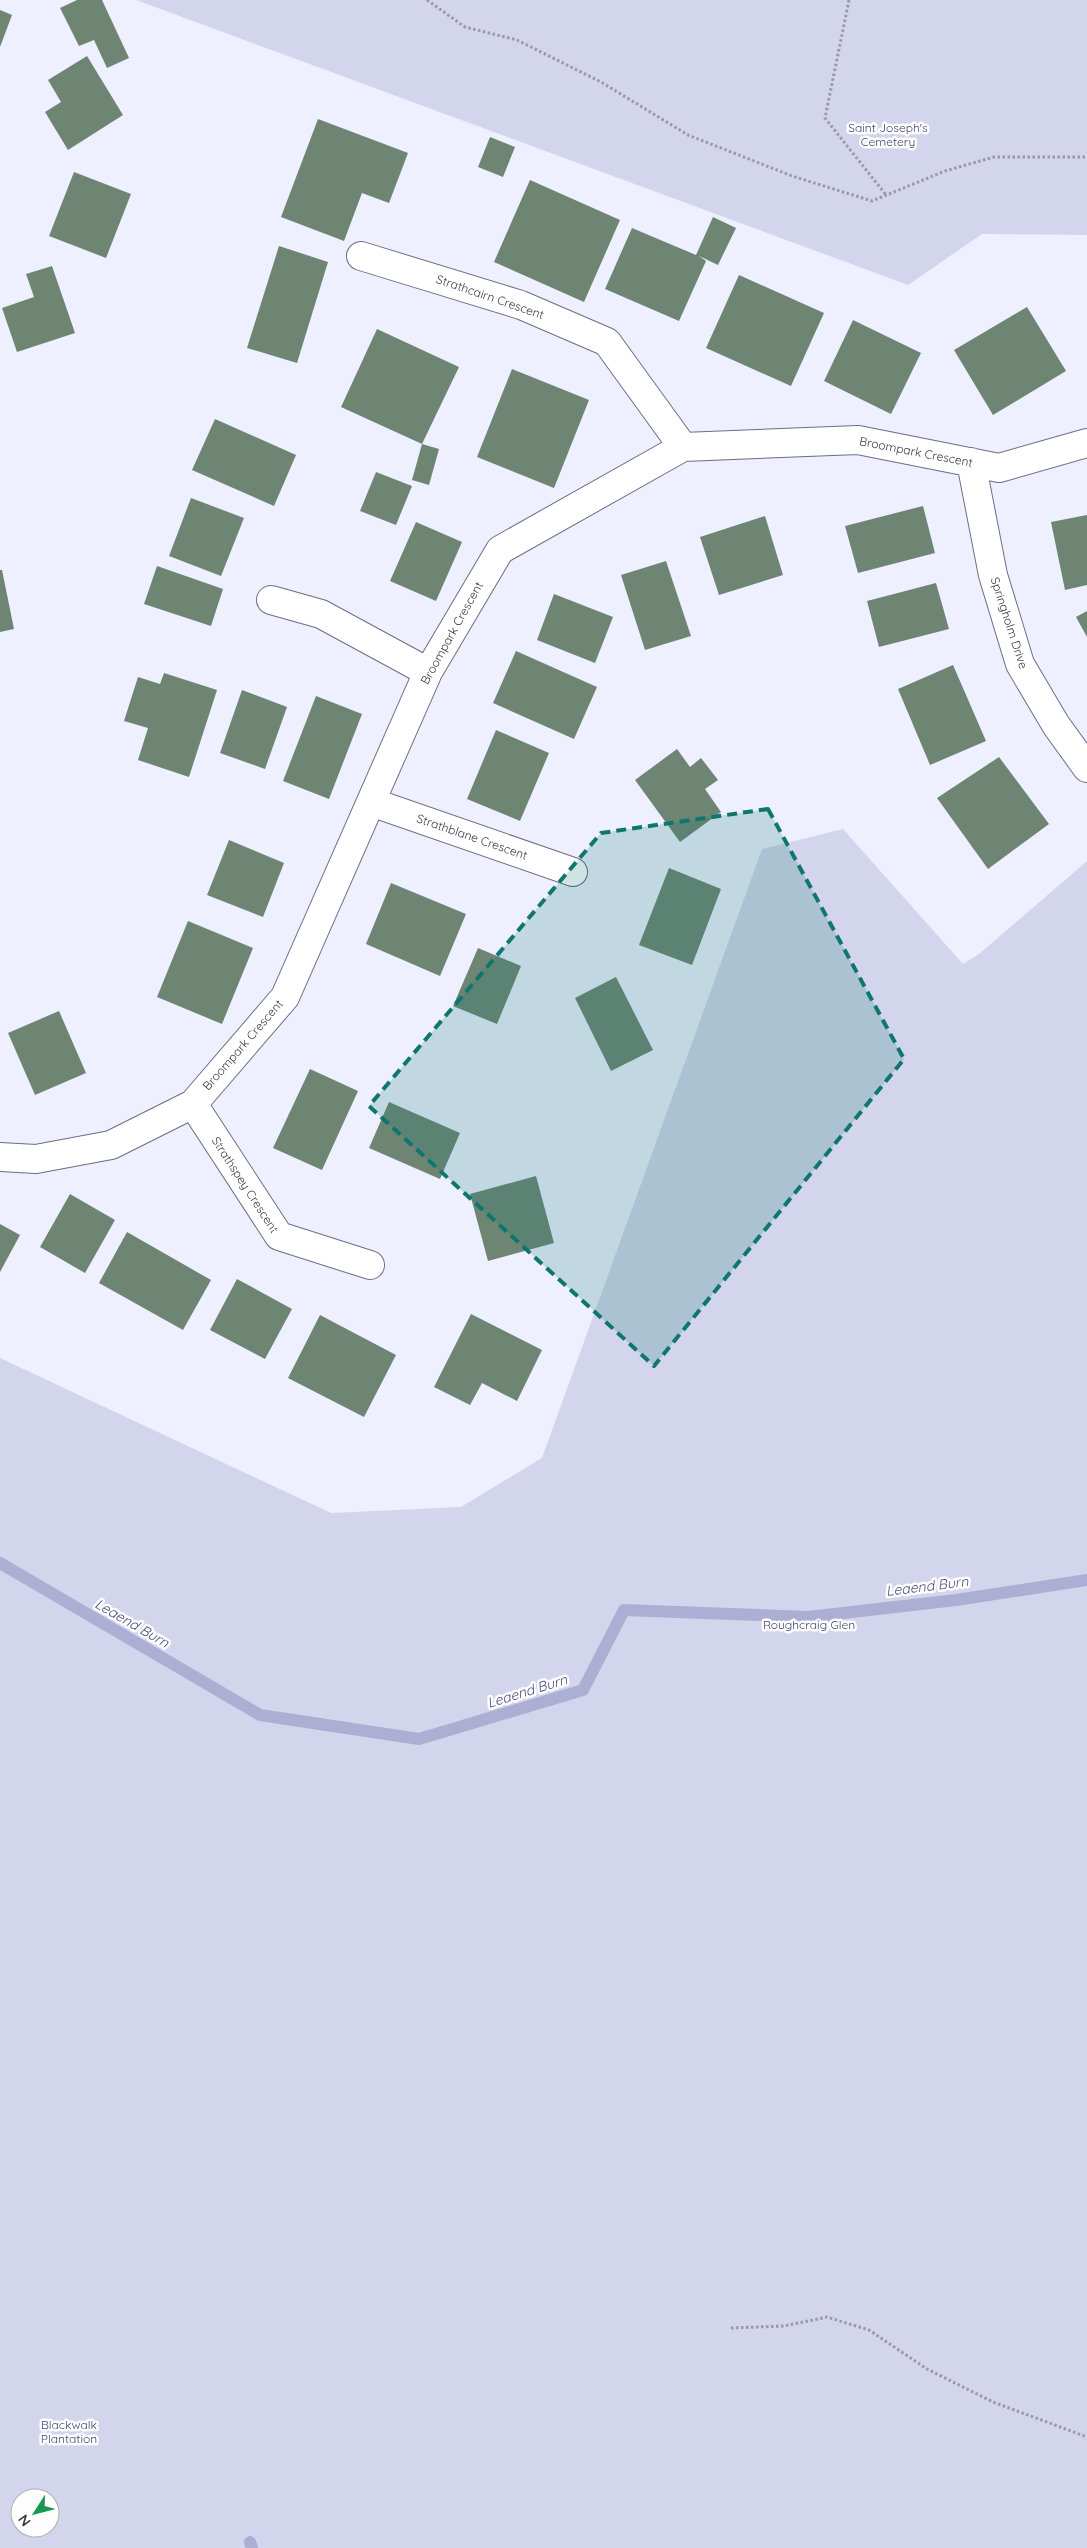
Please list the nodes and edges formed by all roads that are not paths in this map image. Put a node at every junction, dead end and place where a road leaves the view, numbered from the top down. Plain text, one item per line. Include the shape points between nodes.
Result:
1 (361, 256) dead end
2 (1087, 443) edge
3 (683, 447) junction
4 (971, 462) junction
5 (271, 600) dead end
6 (428, 672) junction
7 (1087, 768) edge
8 (371, 802) junction
9 (573, 872) dead end
10 (192, 1104) junction
11 (0, 1157) edge
12 (370, 1265) dead end

1 - 3 street, Strathcairn Crescent via 521,305 607,342
2 - 4 street, Broompark Crescent via 999,468
3 - 4 street, Broompark Crescent via 858,440
3 - 6 street, Broompark Crescent via 500,550
4 - 7 street, Springholm Drive via 993,575 1020,664 1056,725
5 - 6 street via 321,614
6 - 8 street, Broompark Crescent
8 - 9 street, Strathblane Crescent
8 - 10 street, Broompark Crescent via 285,997
10 - 11 street, Broompark Crescent via 111,1145 36,1159
10 - 12 street, Strathspey Crescent via 279,1236

